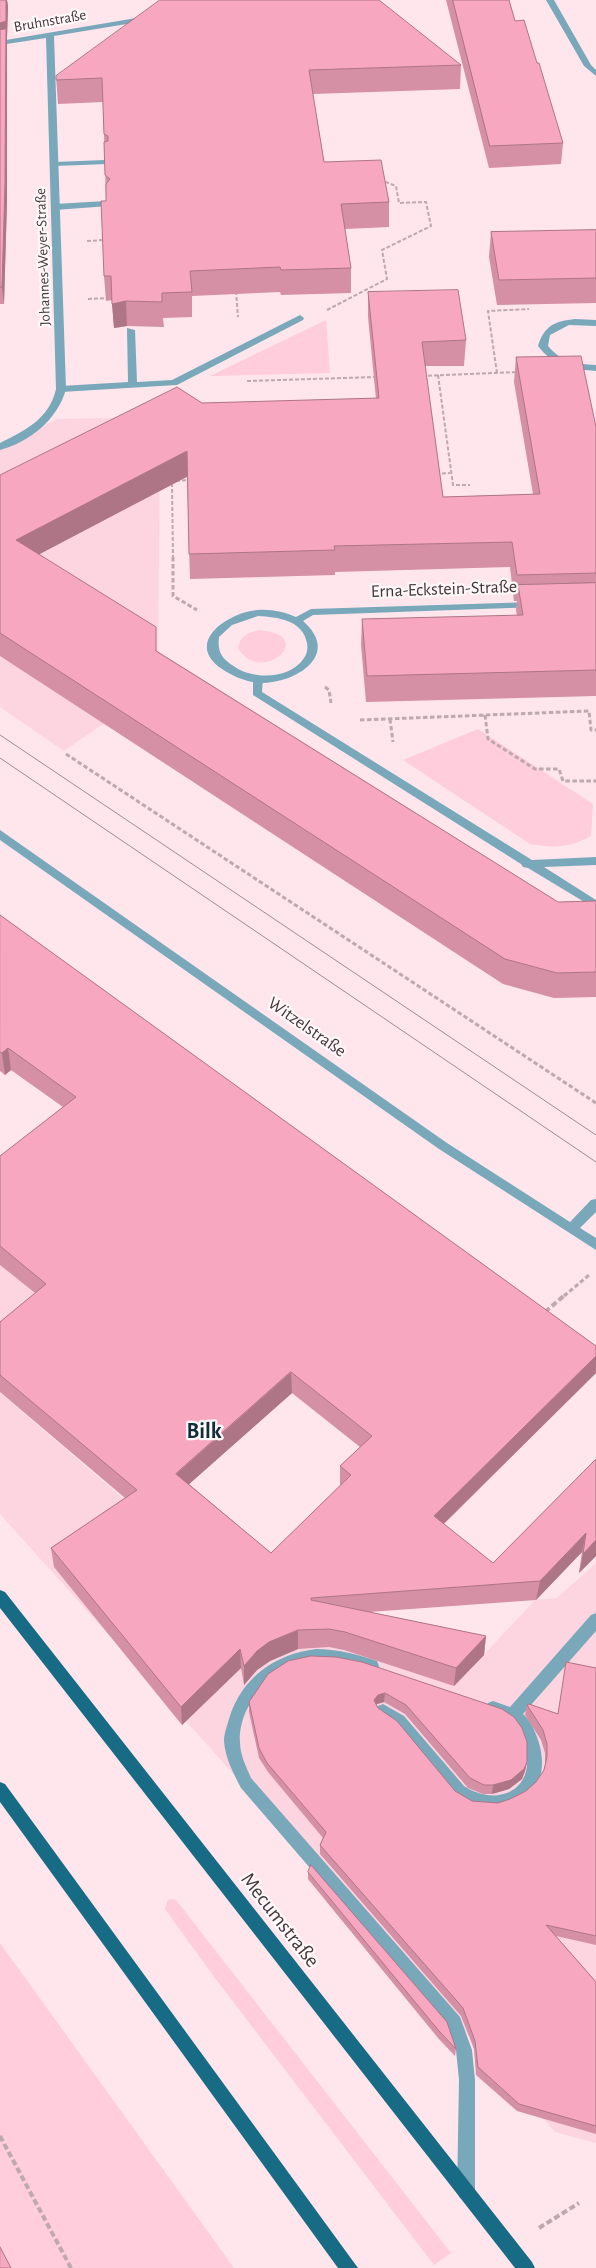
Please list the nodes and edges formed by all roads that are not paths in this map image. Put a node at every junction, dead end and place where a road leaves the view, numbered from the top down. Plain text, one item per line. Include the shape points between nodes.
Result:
1 (550, 0) edge
2 (156, 16) edge
3 (50, 35) junction
4 (0, 43) edge
5 (596, 74) edge
6 (105, 162) edge
7 (54, 164) junction
8 (106, 204) edge
9 (55, 207) junction
10 (300, 318) road end
11 (596, 323) edge
12 (130, 330) edge
13 (596, 368) edge
14 (133, 385) junction
15 (61, 389) junction
16 (0, 447) edge
17 (547, 604) edge
18 (296, 621) junction
19 (258, 678) junction
20 (0, 834) edge
21 (596, 861) edge
22 (527, 864) junction
23 (596, 905) edge
24 (596, 1204) edge
25 (572, 1228) junction
26 (596, 1245) edge
27 (0, 1597) edge
28 (596, 1620) edge
29 (384, 1670) edge
30 (478, 1703) edge
31 (383, 1711) edge
32 (514, 1715) junction
33 (0, 1789) edge
34 (466, 2192) junction
35 (349, 2268) edge
36 (526, 2268) edge

1 - 5 street via 588,66
2 - 3 street, Bruhnstraße
3 - 4 street, Bruhnstraße
3 - 7 street, Johannes-Weyer-Straße
6 - 7 street
7 - 9 street, Johannes-Weyer-Straße
8 - 9 street
9 - 15 street, Johannes-Weyer-Straße
10 - 14 street via 174,383
11 - 13 street via 559,324 546,334 543,346 551,357 571,366
12 - 14 street
14 - 15 street
15 - 16 street, Johannes-Weyer-Straße via 51,415 39,426
17 - 18 street, Erna-Eckstein-Straße via 311,612
18 - 19 street via 312,636 314,647 310,659 285,676
18 - 19 street via 257,613 241,616 218,630 212,642 212,653 219,664 232,673
19 - 22 street via 257,693
20 - 25 street, Witzelstraße via 444,1146
21 - 22 street
22 - 23 street
24 - 25 street
25 - 26 street, Witzelstraße
27 - 34 main road, Mecumstraße
28 - 32 street
29 - 34 street via 322,1655 290,1660 277,1666 248,1692 239,1709 232,1742 246,1783 454,2022 464,2050 467,2080
30 - 32 street
31 - 32 street via 399,1721 458,1791 480,1803 498,1803 515,1796 533,1778 536,1756 533,1746 527,1728
33 - 35 main road
34 - 36 main road, Mecumstraße

